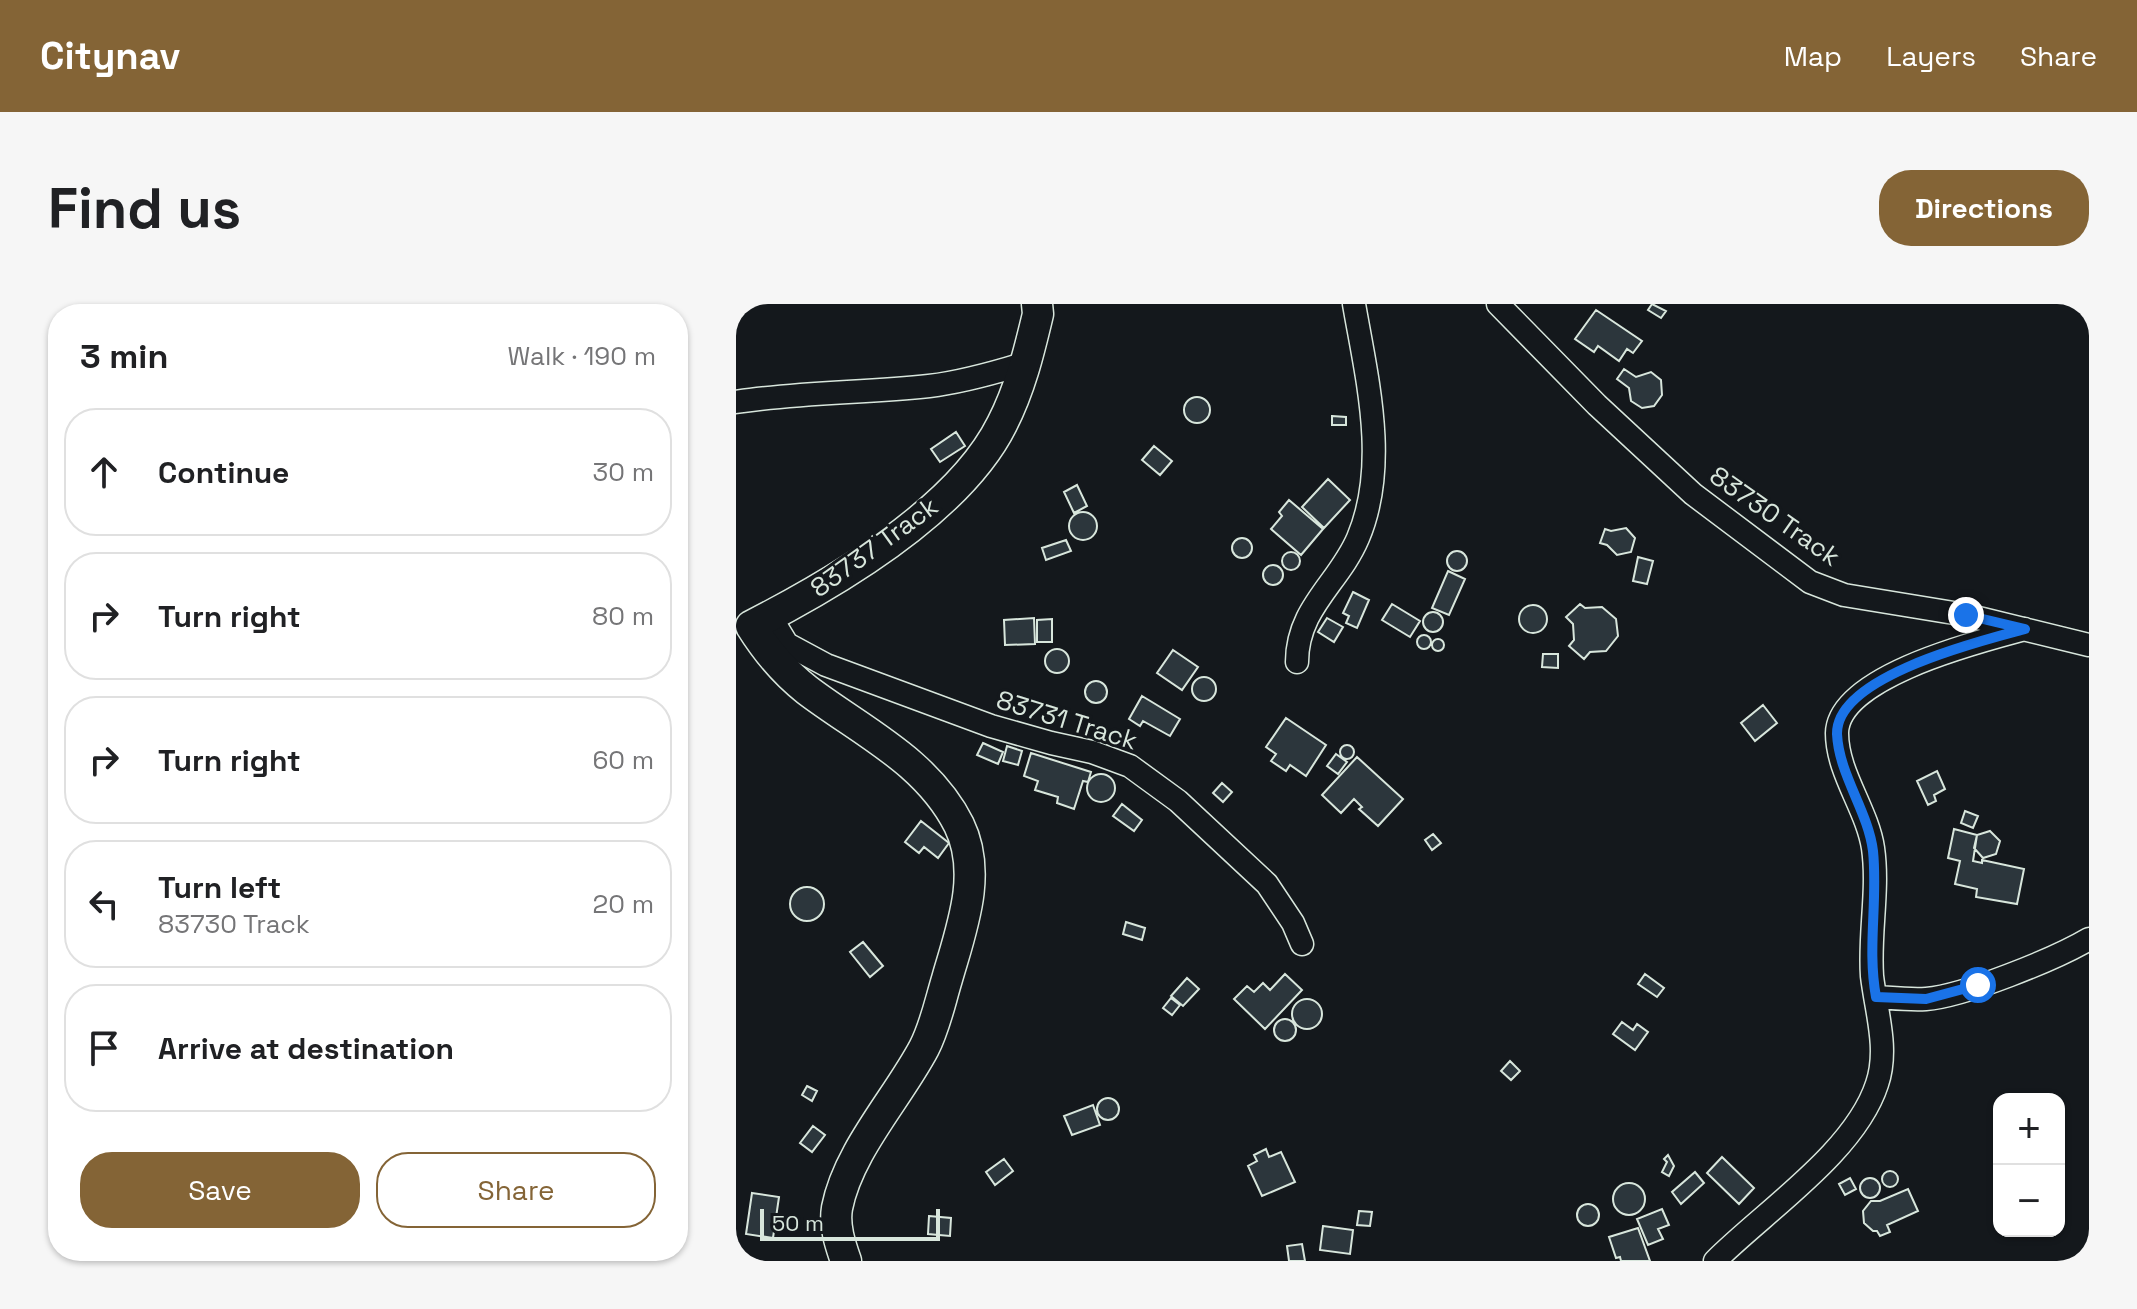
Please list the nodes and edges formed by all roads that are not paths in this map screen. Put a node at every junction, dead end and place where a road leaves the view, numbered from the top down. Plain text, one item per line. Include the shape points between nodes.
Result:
1 (1037, 304) edge
2 (1354, 304) edge
3 (1498, 304) edge
4 (1026, 363) junction
5 (736, 402) edge
6 (752, 624) edge
7 (2025, 629) junction
8 (2089, 645) edge
9 (1297, 662) dead end
10 (2089, 939) edge
11 (1302, 944) dead end
12 (1876, 997) junction
13 (846, 1261) edge
14 (1715, 1261) edge

1 - 4 street, 83737 Track
2 - 9 street via 1375,470 1357,541 1307,616
3 - 7 street, 83730 Track via 1693,494 1810,582 1844,595
4 - 5 street via 929,386
4 - 6 street, 83737 Track via 1001,427 951,491 816,591
6 - 11 street, 83731 Track via 826,665 991,726 1130,766 1178,801 1267,884
6 - 13 street via 779,665 804,688 925,776 961,829 970,863 962,926 935,1022 847,1175 837,1210
7 - 8 street, 83730 Track
7 - 12 street via 1950,650 1883,680 1859,696 1840,719 1841,754 1873,848 1871,957
10 - 12 street via 1950,994 1926,999
12 - 14 street via 1882,1056 1871,1102 1833,1152

